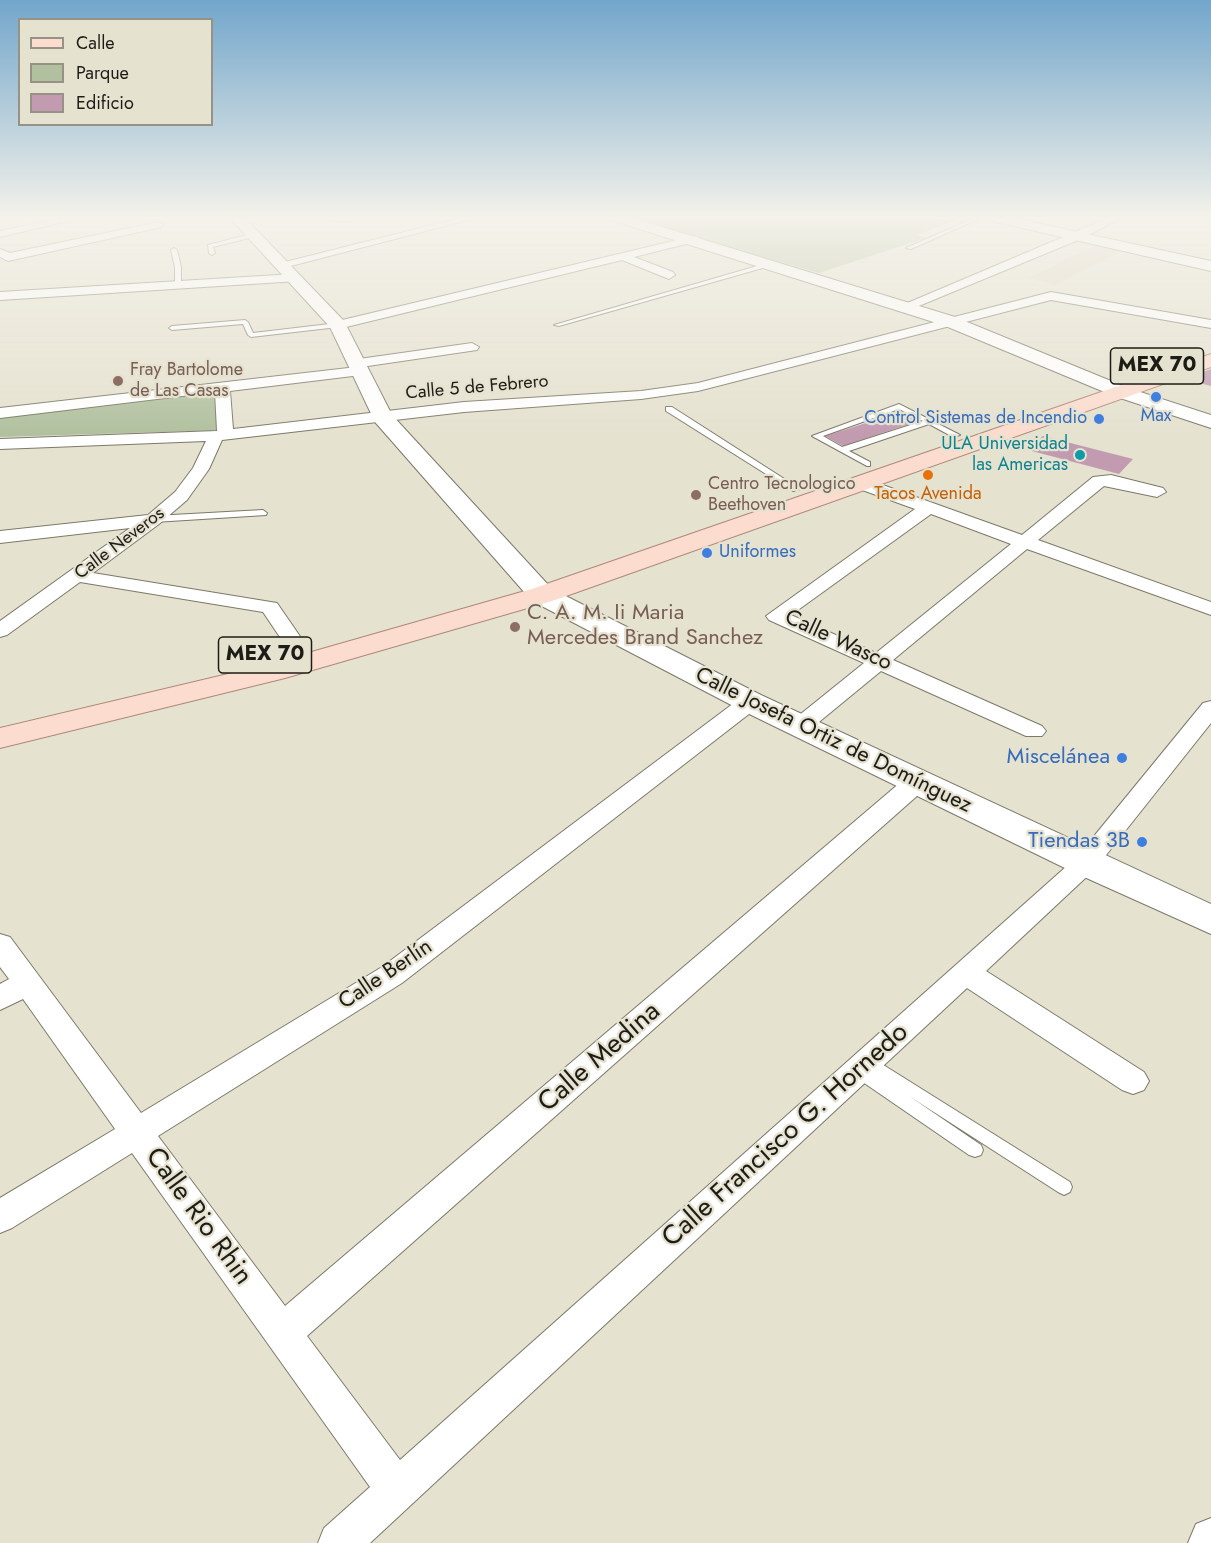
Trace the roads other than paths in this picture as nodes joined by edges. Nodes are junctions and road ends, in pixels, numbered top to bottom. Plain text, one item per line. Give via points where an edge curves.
1 (97, 290) edge
2 (306, 290) edge
3 (482, 290) edge
4 (680, 290) edge
5 (851, 290) edge
6 (946, 290) edge
7 (0, 296) edge
8 (904, 307) junction
9 (949, 321) junction
10 (1210, 323) edge
11 (338, 325) junction
12 (557, 325) dead end
13 (172, 328) dead end
14 (1211, 346) edge
15 (471, 347) dead end
16 (1211, 360) edge
17 (359, 367) junction
18 (222, 388) junction
19 (1112, 388) junction
20 (669, 409) dead end
21 (0, 413) edge
22 (383, 417) junction
23 (929, 422) junction
24 (1211, 422) edge
25 (221, 435) junction
26 (956, 435) junction
27 (0, 444) edge
28 (842, 450) junction
29 (863, 474) junction
30 (796, 489) junction
31 (1157, 492) dead end
32 (928, 508) junction
33 (263, 513) dead end
34 (154, 519) junction
35 (0, 537) edge
36 (1025, 542) junction
37 (78, 576) junction
38 (534, 588) junction
39 (1211, 609) edge
40 (0, 631) edge
41 (297, 648) junction
42 (881, 661) junction
43 (750, 702) junction
44 (1211, 708) edge
45 (0, 717) edge
46 (800, 726) junction
47 (1034, 731) dead end
48 (0, 738) edge
49 (917, 782) junction
50 (1086, 863) junction
51 (1211, 920) edge
52 (0, 945) edge
53 (966, 973) junction
54 (14, 990) edge
55 (865, 1066) junction
56 (1133, 1081) dead end
57 (135, 1131) junction
58 (975, 1150) dead end
59 (1064, 1187) dead end
60 (0, 1216) edge
61 (282, 1333) junction
62 (396, 1490) junction
63 (339, 1543) edge

1 - 7 street
2 - 11 main road, Calle Josefa Ortiz de Domínguez
3 - 11 street
4 - 12 lane
5 - 8 main road
6 - 8 street
8 - 9 main road
9 - 10 street, Calle 5 de Febrero via 1051,296
9 - 19 main road
9 - 22 street, Calle 5 de Febrero via 698,387
11 - 13 lane via 251,335 245,322
11 - 17 main road, Calle Josefa Ortiz de Domínguez
14 - 19 main road, MEX 70
15 - 17 street
16 - 19 main road, MEX 70
17 - 18 street
17 - 22 main road, Calle Josefa Ortiz de Domínguez
18 - 21 street
18 - 25 street
19 - 24 main road
19 - 26 main road, MEX 70
19 - 29 main road, MEX 70
20 - 30 lane
22 - 25 street, Calle 5 de Febrero
22 - 38 main road, Calle Josefa Ortiz de Domínguez
23 - 26 lane
23 - 28 lane
23 - 28 lane via 900,406 816,436
25 - 27 street, Calle 5 de Febrero
25 - 34 street, Calle Neveros via 181,496
26 - 29 main road, MEX 70
28 - 29 lane
29 - 30 main road, MEX 70
29 - 32 street
29 - 38 main road, MEX 70
30 - 38 main road, MEX 70
31 - 36 street via 1104,479
32 - 36 street
32 - 42 street, Calle Wasco via 776,616
33 - 34 lane
34 - 35 street
34 - 37 street, Calle Neveros
36 - 39 street
36 - 42 street
37 - 40 street, Calle Neveros
37 - 41 street via 270,607
38 - 41 main road, MEX 70
38 - 43 main road, Calle Josefa Ortiz de Domínguez
38 - 48 main road, MEX 70 via 274,672
41 - 45 main road, MEX 70
42 - 46 street
42 - 47 street, Calle Wasco
43 - 46 main road, Calle Josefa Ortiz de Domínguez
43 - 57 street, Calle Berlín via 392,975
44 - 50 street, Calle Francisco G. Hornedo
46 - 49 main road, Calle Josefa Ortiz de Domínguez
49 - 50 main road, Calle Josefa Ortiz de Domínguez
49 - 61 street, Calle Medina
50 - 51 main road, Calle Josefa Ortiz de Domínguez
50 - 53 street, Calle Francisco G. Hornedo
52 - 54 street, Calle Rio Rhin
53 - 55 street, Calle Francisco G. Hornedo
53 - 56 street
54 - 57 street, Calle Rio Rhin
55 - 58 lane
55 - 59 lane
55 - 62 street, Calle Francisco G. Hornedo
57 - 60 street, Calle Berlín
57 - 61 street, Calle Rio Rhin
61 - 62 street, Calle Rio Rhin
62 - 63 street, Calle Francisco G. Hornedo

